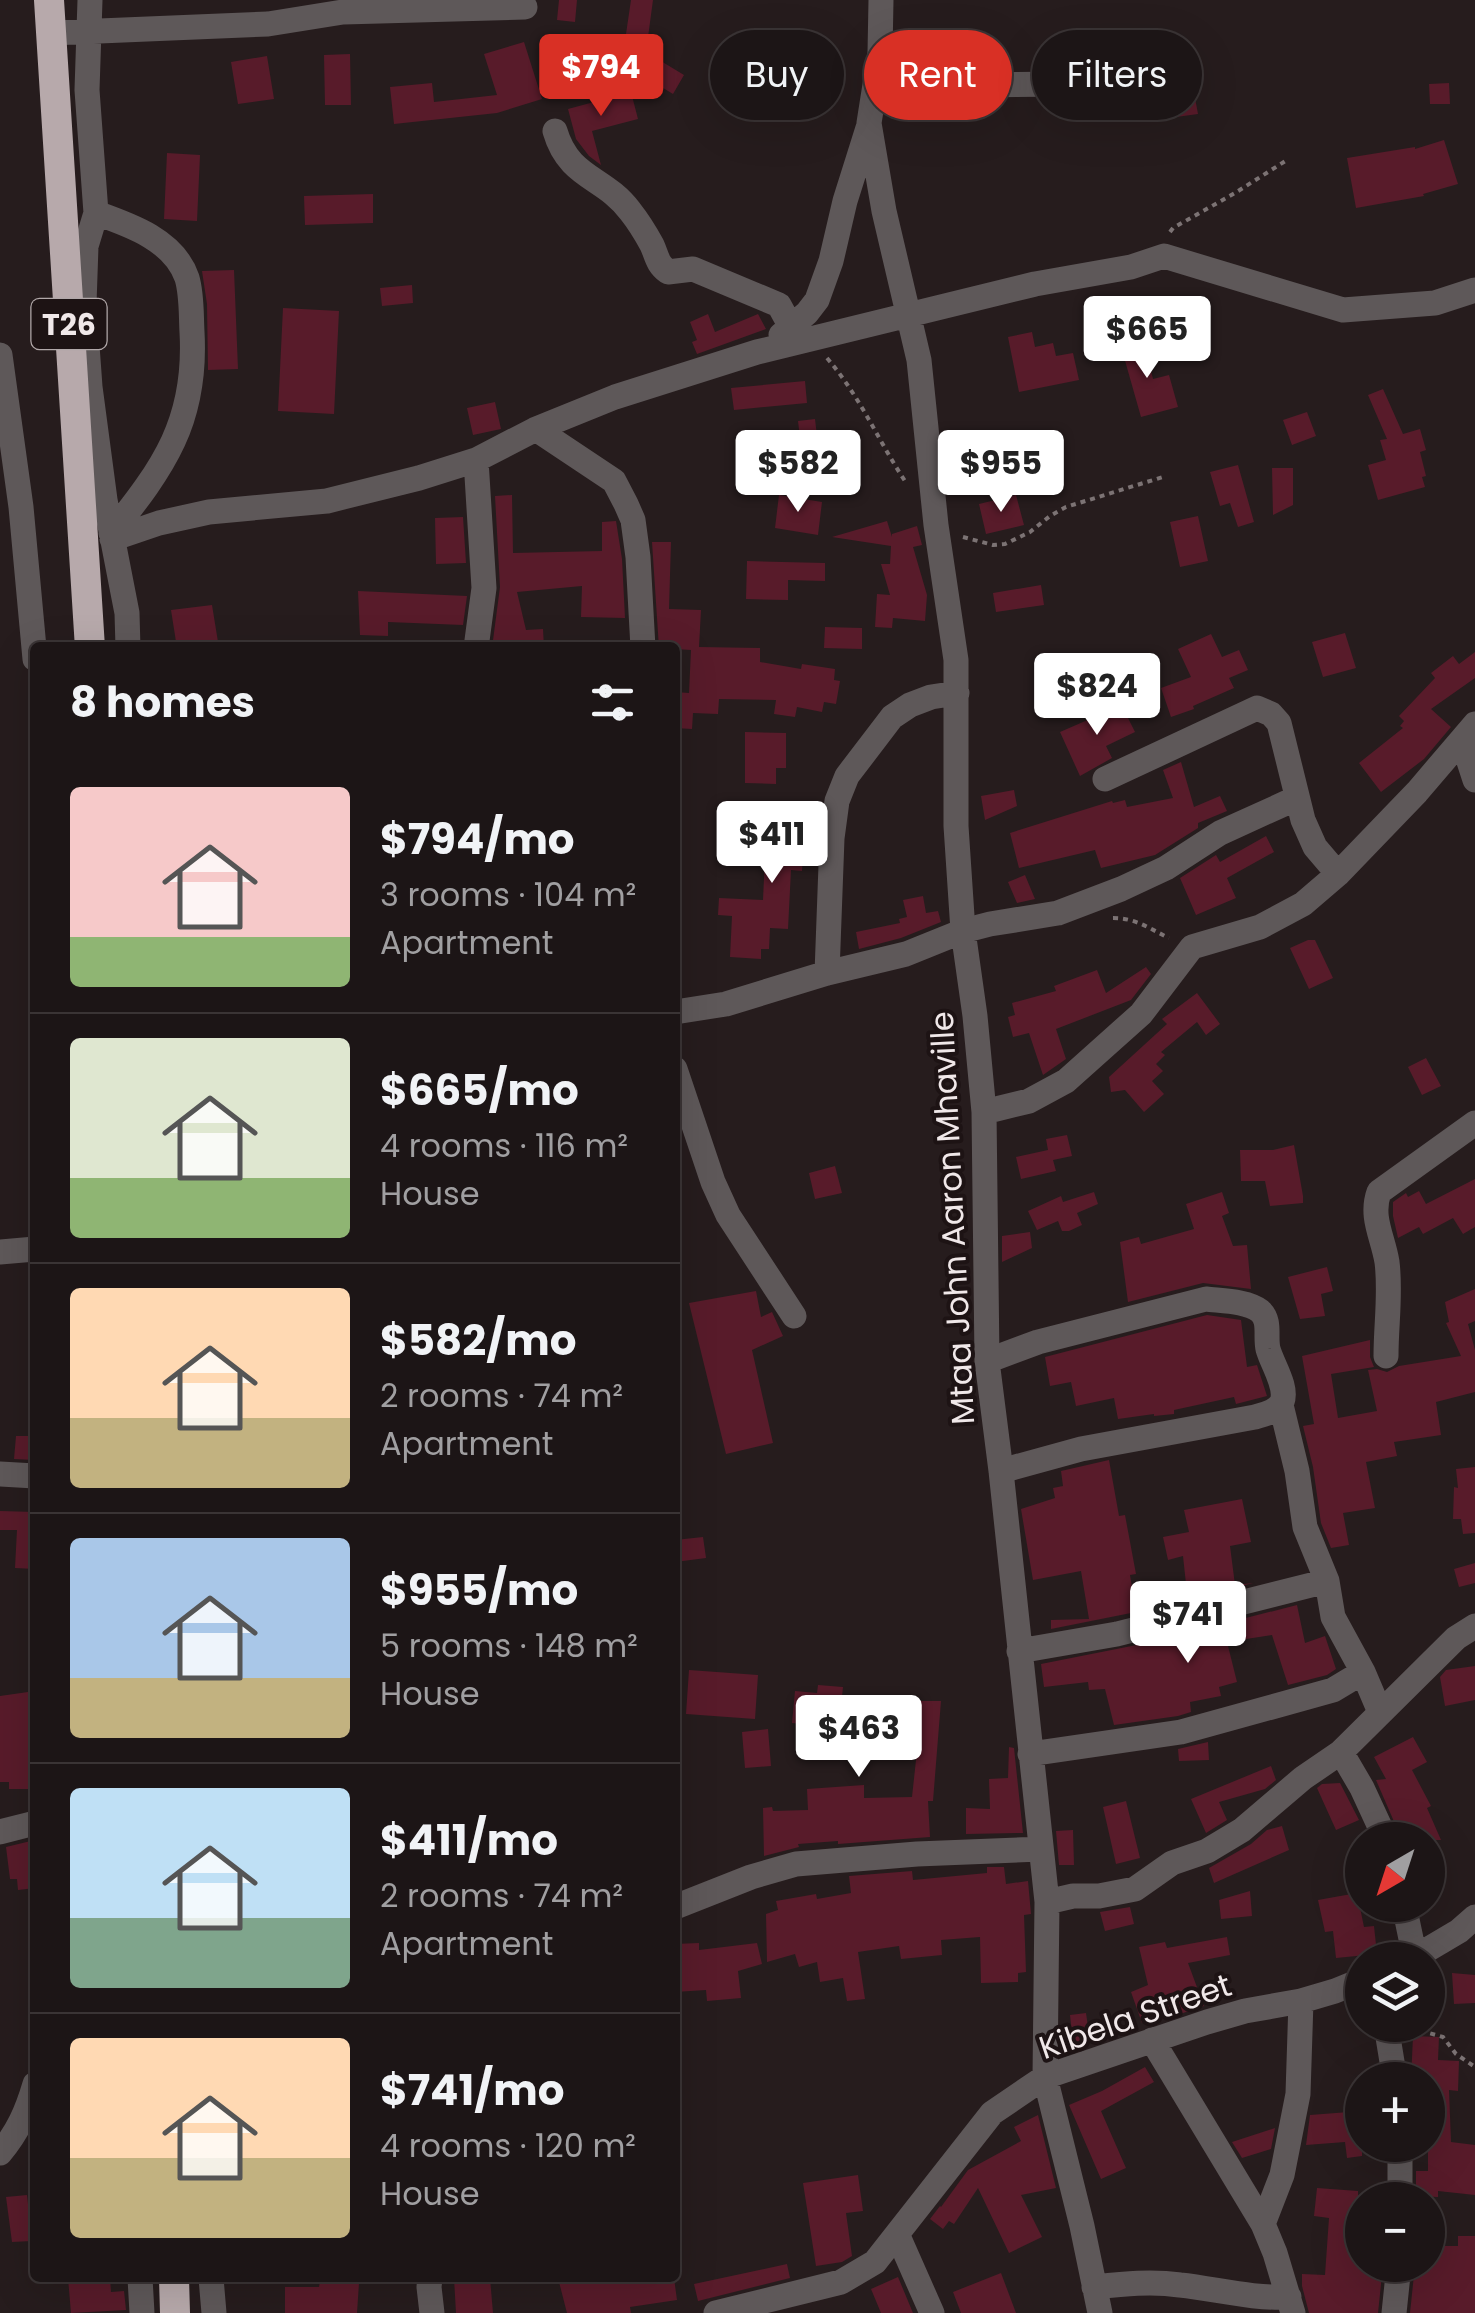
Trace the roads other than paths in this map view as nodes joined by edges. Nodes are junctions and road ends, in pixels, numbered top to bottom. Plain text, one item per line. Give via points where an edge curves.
1 (49, 0) edge
2 (90, 0) edge
3 (881, 0) edge
4 (525, 7) dead end
5 (90, 30) junction
6 (880, 30) edge
7 (51, 33) junction
8 (870, 120) edge
9 (869, 124) junction
10 (556, 131) dead end
11 (96, 213) junction
12 (1475, 290) edge
13 (910, 316) junction
14 (798, 334) junction
15 (0, 355) edge
16 (536, 429) junction
17 (476, 460) junction
18 (11, 508) edge
19 (112, 536) junction
20 (32, 642) edge
21 (90, 642) edge
22 (128, 642) edge
23 (477, 642) edge
24 (643, 642) edge
25 (958, 693) junction
26 (1469, 732) edge
27 (1105, 779) dead end
28 (1475, 780) edge
29 (1297, 798) junction
30 (1338, 874) junction
31 (962, 930) junction
32 (827, 973) junction
33 (680, 1011) edge
34 (680, 1084) edge
35 (984, 1112) junction
36 (1475, 1123) edge
37 (30, 1250) edge
38 (0, 1252) edge
39 (794, 1316) dead end
40 (1386, 1356) dead end
41 (986, 1361) junction
42 (1281, 1405) junction
43 (1001, 1471) junction
44 (0, 1474) edge
45 (30, 1476) edge
46 (1327, 1581) junction
47 (1475, 1626) edge
48 (1019, 1651) junction
49 (1364, 1672) junction
50 (1380, 1712) junction
51 (1341, 1752) junction
52 (1030, 1754) junction
53 (1378, 1822) edge
54 (30, 1824) edge
55 (0, 1832) edge
56 (1040, 1848) junction
57 (1046, 1902) junction
58 (680, 1905) edge
59 (1475, 1916) edge
60 (1441, 1942) edge
61 (1345, 1987) edge
62 (1301, 2000) junction
63 (1152, 2040) junction
64 (1045, 2077) junction
65 (30, 2103) edge
66 (0, 2153) edge
67 (1263, 2224) junction
68 (898, 2236) junction
69 (140, 2282) edge
70 (174, 2282) edge
71 (211, 2282) edge
72 (429, 2282) edge
73 (1397, 2282) edge
74 (1094, 2287) junction
75 (1291, 2305) edge
76 (142, 2313) edge
77 (175, 2313) edge
78 (214, 2313) edge
79 (432, 2313) edge
80 (716, 2313) edge
81 (932, 2313) edge
82 (1100, 2313) edge
83 (1394, 2313) edge

1 - 7 highway, T26
2 - 5 street
3 - 6 street, Mtaa John Aaron Mhaville
4 - 5 street
5 - 7 street
5 - 11 street
7 - 21 highway, T26
8 - 9 street, Mtaa John Aaron Mhaville
9 - 13 street, Mtaa John Aaron Mhaville
9 - 14 street via 824,282
10 - 14 street via 572,164 630,210 668,272 693,269 780,305
11 - 19 street via 86,246 84,304
11 - 19 street via 138,228 186,273 193,346 179,433
12 - 13 street via 1435,302 1342,310 1164,256
13 - 14 street
13 - 25 street, Mtaa John Aaron Mhaville
14 - 16 street
15 - 18 street
16 - 17 street
16 - 24 street via 614,481 626,504 638,557
17 - 19 street via 328,501 210,512
17 - 23 street via 484,588
18 - 20 street
19 - 22 street
25 - 31 street, Mtaa John Aaron Mhaville
25 - 32 street via 931,697 892,717 848,776 832,838
26 - 28 street
26 - 30 street
27 - 29 street via 1257,708 1280,723
29 - 30 street via 1315,848
29 - 31 street via 1121,889 1058,913
30 - 35 street via 1290,913 1192,947 1141,1014 1066,1082 1029,1101
31 - 32 street via 906,954
31 - 35 street, Mtaa John Aaron Mhaville
32 - 33 street
34 - 39 street via 728,1216
35 - 41 street, Mtaa John Aaron Mhaville
36 - 40 street via 1379,1192 1375,1219 1390,1310
37 - 38 street
41 - 42 street via 1206,1299 1232,1302 1267,1321
41 - 43 street, Mtaa John Aaron Mhaville
42 - 43 street via 1255,1417
42 - 46 street via 1305,1527
43 - 48 street, Mtaa John Aaron Mhaville
44 - 45 street
46 - 48 street via 1117,1634
46 - 49 street via 1334,1617
47 - 50 street
48 - 52 street, Mtaa John Aaron Mhaville
49 - 50 street
49 - 52 street via 1334,1690 1199,1727
50 - 51 street
51 - 53 street
51 - 57 street via 1242,1830 1172,1862 1134,1889
52 - 56 street, Mtaa John Aaron Mhaville
54 - 55 street
56 - 57 street, Mtaa John Aaron Mhaville
56 - 58 street via 796,1864
57 - 64 street, Mtaa John Aaron Mhaville
59 - 60 street
61 - 62 street, Kibela Street
62 - 63 street, Kibela Street
62 - 67 street via 1298,2094 1282,2176
63 - 64 street, Kibela Street
63 - 67 street
64 - 68 street, Kibela Street via 992,2113
64 - 74 street, Mtaa John Aaron Mhaville
65 - 66 street
67 - 75 street
68 - 80 street, Kibela Street via 875,2262 841,2282
68 - 81 street
69 - 76 street
70 - 77 highway
71 - 78 street
72 - 79 street
73 - 83 street
74 - 75 street via 1152,2282
74 - 82 street, Mtaa John Aaron Mhaville

